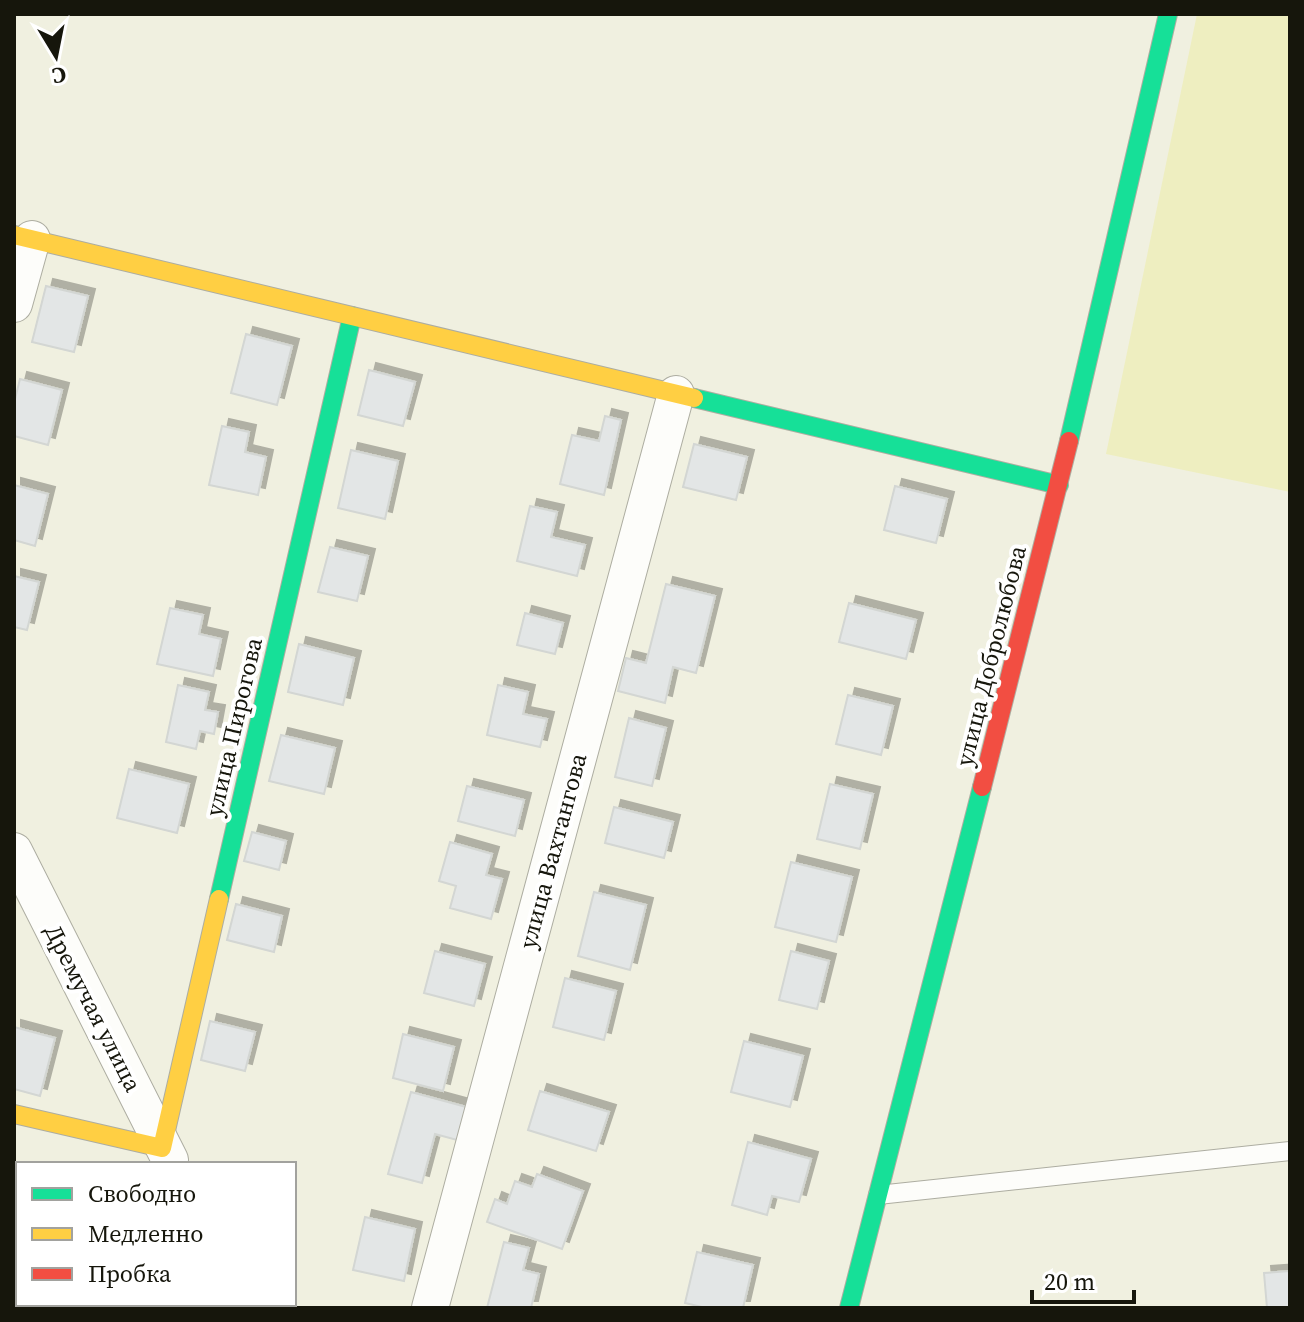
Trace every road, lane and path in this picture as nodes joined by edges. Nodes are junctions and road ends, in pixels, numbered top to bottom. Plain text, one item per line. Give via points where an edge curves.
1 (1168, 14) edge
2 (23, 237) edge
3 (14, 304) edge
4 (352, 316) junction
5 (676, 394) junction
6 (1059, 485) junction
7 (14, 851) edge
8 (14, 1114) edge
9 (1290, 1151) edge
10 (168, 1156) edge
11 (878, 1195) junction
12 (430, 1308) edge
13 (849, 1308) edge

1 - 6 street, улица Добролюбова
2 - 3 street
2 - 4 street
4 - 5 street
4 - 10 street, улица Пирогова
5 - 6 street
5 - 12 street, улица Вахтангова
6 - 11 street, улица Добролюбова
7 - 10 street, Дремучая улица
8 - 10 street
9 - 11 lane
11 - 13 street, улица Добролюбова

